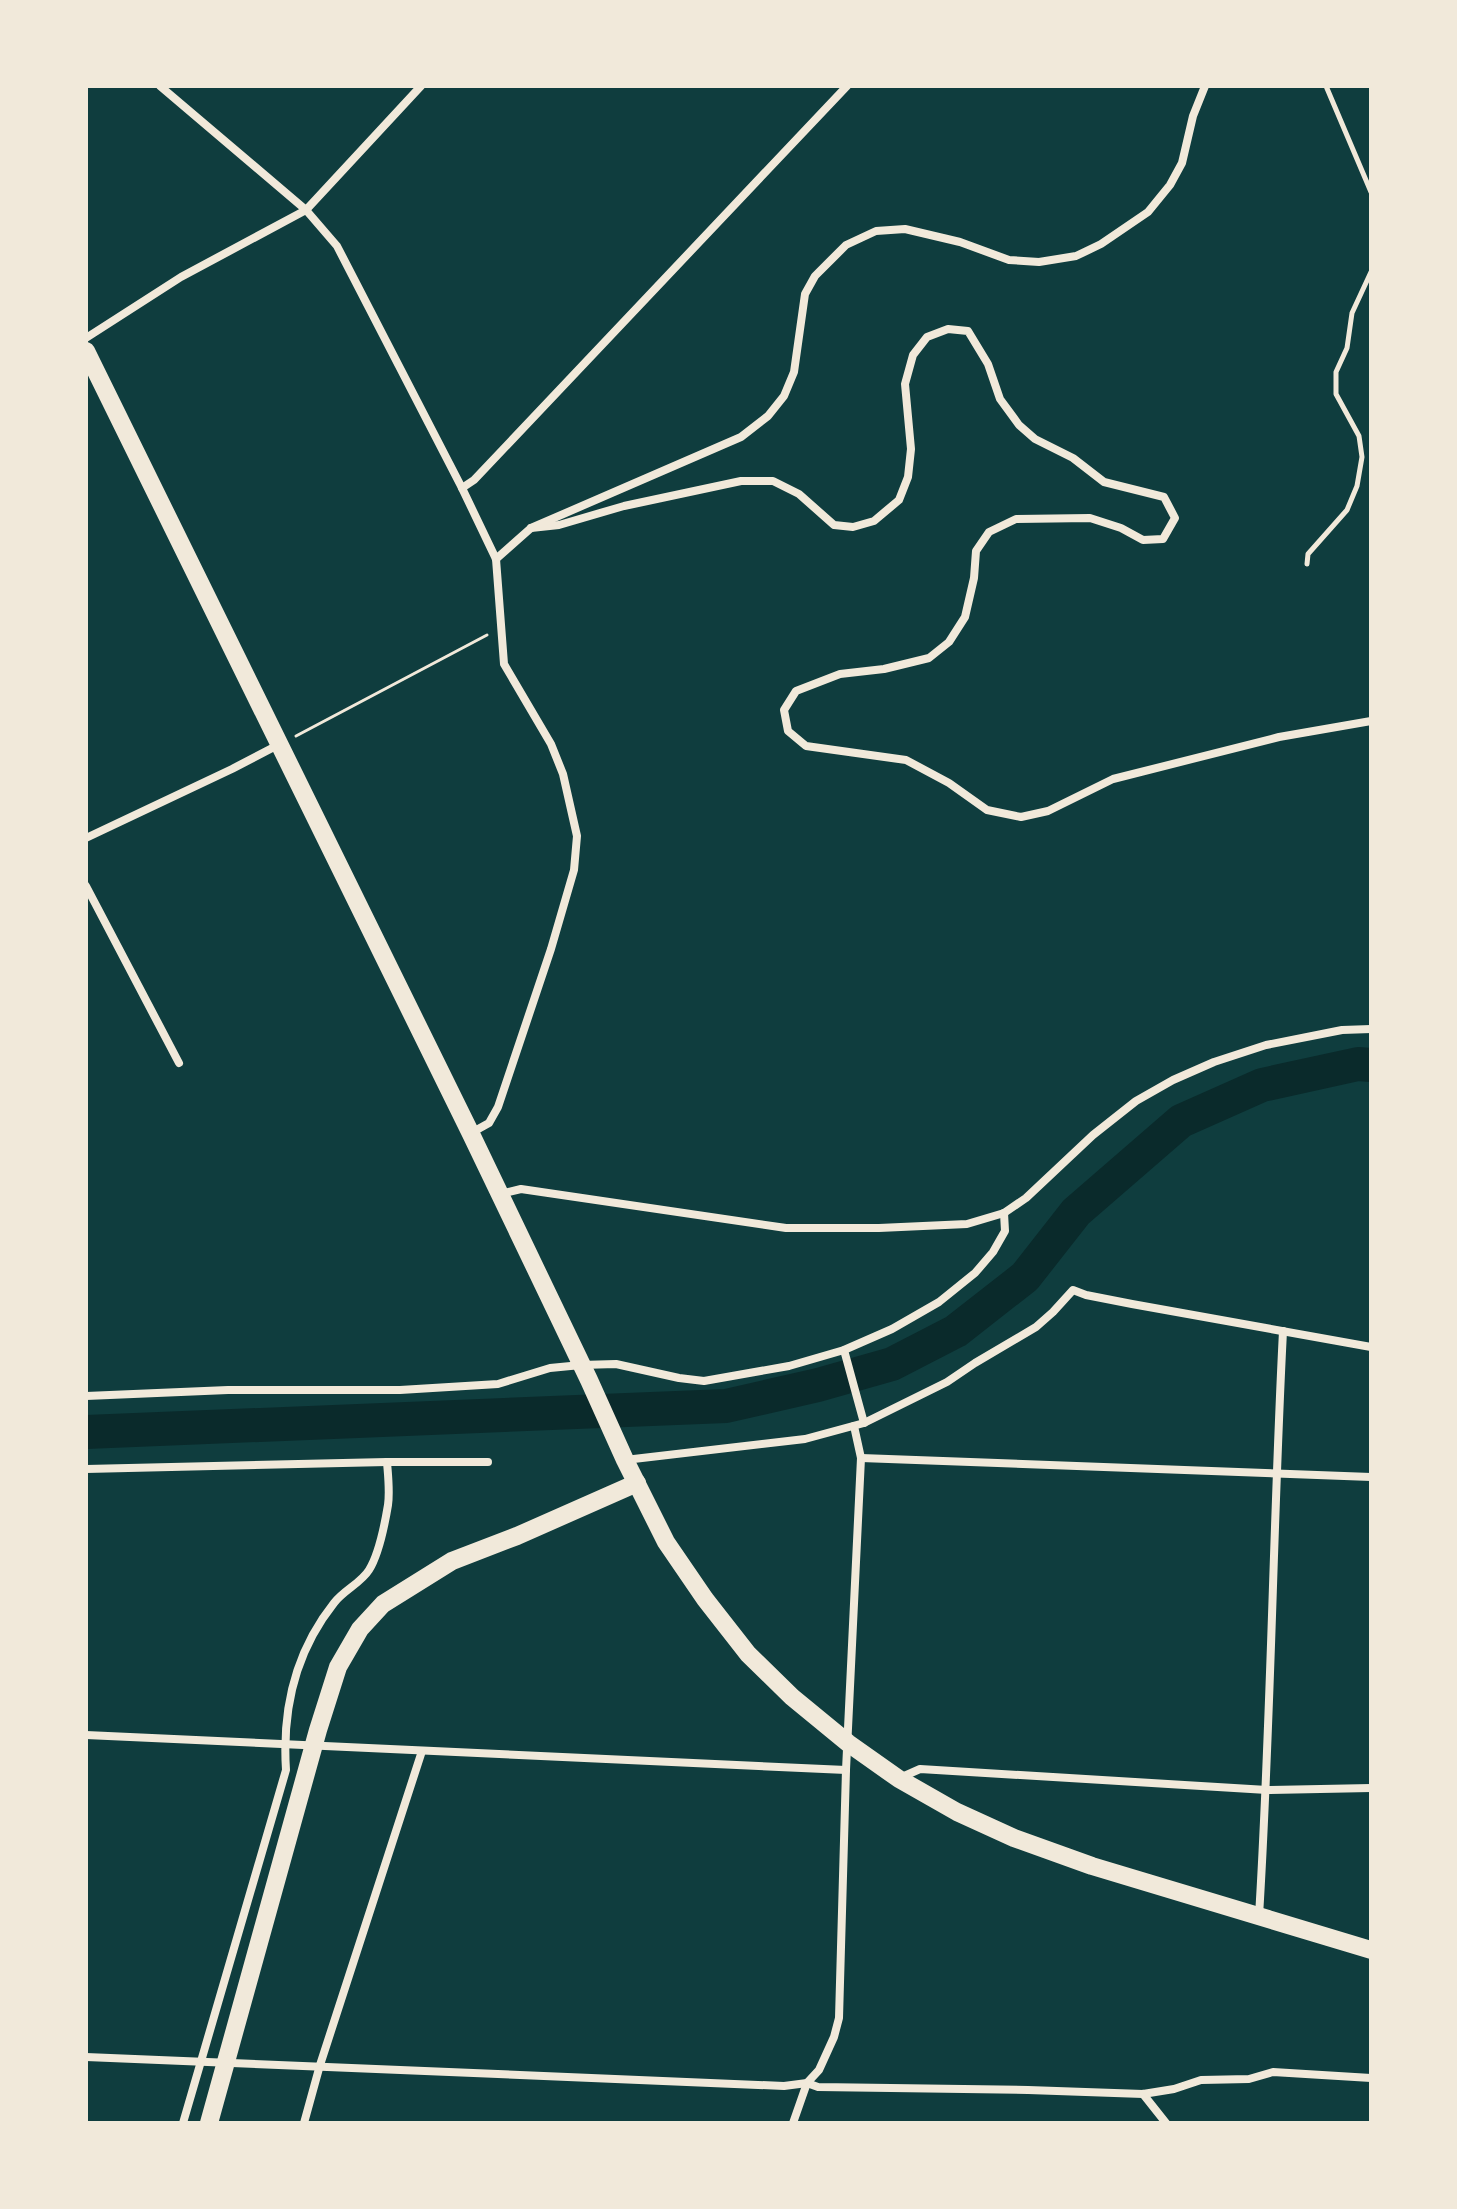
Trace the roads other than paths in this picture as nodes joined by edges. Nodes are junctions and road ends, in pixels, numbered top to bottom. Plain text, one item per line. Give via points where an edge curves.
1 (160, 86) edge
2 (421, 86) edge
3 (847, 86) edge
4 (1205, 86) edge
5 (1326, 86) edge
6 (1371, 192) edge
7 (306, 210) junction
8 (1371, 272) edge
9 (86, 338) edge
10 (86, 351) edge
11 (462, 488) junction
12 (531, 528) junction
13 (496, 559) junction
14 (1307, 564) dead end
15 (1371, 721) edge
16 (278, 745) junction
17 (86, 838) edge
18 (86, 886) edge
19 (1371, 1029) edge
20 (179, 1063) dead end
21 (471, 1134) junction
22 (499, 1194) junction
23 (1004, 1213) junction
24 (1283, 1331) junction
25 (1371, 1347) edge
26 (846, 1355) junction
27 (585, 1372) junction
28 (86, 1396) edge
29 (863, 1419) junction
30 (854, 1426) junction
31 (622, 1454) junction
32 (861, 1458) junction
33 (387, 1462) junction
34 (488, 1462) dead end
35 (86, 1469) edge
36 (1276, 1473) junction
37 (1371, 1477) edge
38 (637, 1483) junction
39 (86, 1735) edge
40 (848, 1743) junction
41 (284, 1745) junction
42 (422, 1751) junction
43 (846, 1770) junction
44 (899, 1779) junction
45 (1371, 1788) edge
46 (1267, 1790) junction
47 (1258, 1917) junction
48 (1371, 1950) edge
49 (86, 2057) edge
50 (200, 2061) junction
51 (320, 2065) junction
52 (1371, 2078) edge
53 (807, 2083) junction
54 (1143, 2094) junction
55 (183, 2123) edge
56 (209, 2123) edge
57 (304, 2123) edge
58 (793, 2123) edge
59 (1166, 2123) edge

1 - 7 street
2 - 7 street
3 - 11 street
4 - 12 street via 1170,185 1148,212 1101,244 1076,256 1039,262 1009,260 905,229 876,231 846,245 805,294 794,372 768,416 741,437
5 - 6 lane
7 - 9 street via 181,277
7 - 11 street via 337,246
8 - 14 lane via 1352,313 1347,348 1336,372 1336,394 1359,436 1357,486 1347,510 1308,554
10 - 16 highway
11 - 13 street
12 - 13 street
12 - 15 street via 741,481 773,481 799,494 834,525 874,521 899,500 908,477 905,384 913,355 927,337 948,329 968,331 988,364 1000,399 1019,425 1104,482 1164,497 1175,518 1163,539 1143,540 1090,518 1016,519 989,532 976,551 965,617 949,642 929,658 840,674 796,691 784,710 788,731 806,746 906,760 987,810 1021,817 1048,811 1113,779 1279,737
13 - 21 street via 504,664 551,744 577,836 571,883 498,1107 489,1123
16 - 17 street
16 - 21 highway
18 - 20 street
19 - 23 street via 1266,1045 1173,1080 1136,1101
21 - 22 highway
22 - 23 street via 521,1189 786,1228 967,1224
22 - 27 highway
23 - 26 street via 1005,1231 975,1273 939,1302
24 - 25 street
24 - 29 street via 1073,1290 1036,1327 947,1382
24 - 36 street
26 - 27 street via 704,1381 616,1364
26 - 29 street
27 - 28 street via 550,1368 498,1384 400,1390
27 - 31 highway
29 - 30 street
30 - 31 street via 805,1439
30 - 32 street
31 - 38 highway
32 - 36 street
32 - 40 street
33 - 34 street
33 - 35 street
33 - 41 street via 389,1503 375,1560 319,1621 294,1676
36 - 37 street
36 - 46 street
38 - 40 highway via 687,1575 748,1654
38 - 56 highway via 452,1561 383,1604 360,1629 338,1667 318,1730
39 - 41 street
40 - 43 street
40 - 44 highway
41 - 42 street
41 - 50 street via 286,1770
42 - 43 street
42 - 51 street
43 - 53 street via 839,2018 819,2070
44 - 46 street via 920,1769
44 - 47 highway via 1014,1838
45 - 46 street
46 - 47 street
47 - 48 highway
49 - 50 street
50 - 51 street
50 - 55 street
51 - 53 street
51 - 57 street
52 - 54 street via 1273,2072 1249,2079 1201,2080
53 - 54 street
53 - 58 street
54 - 59 street

